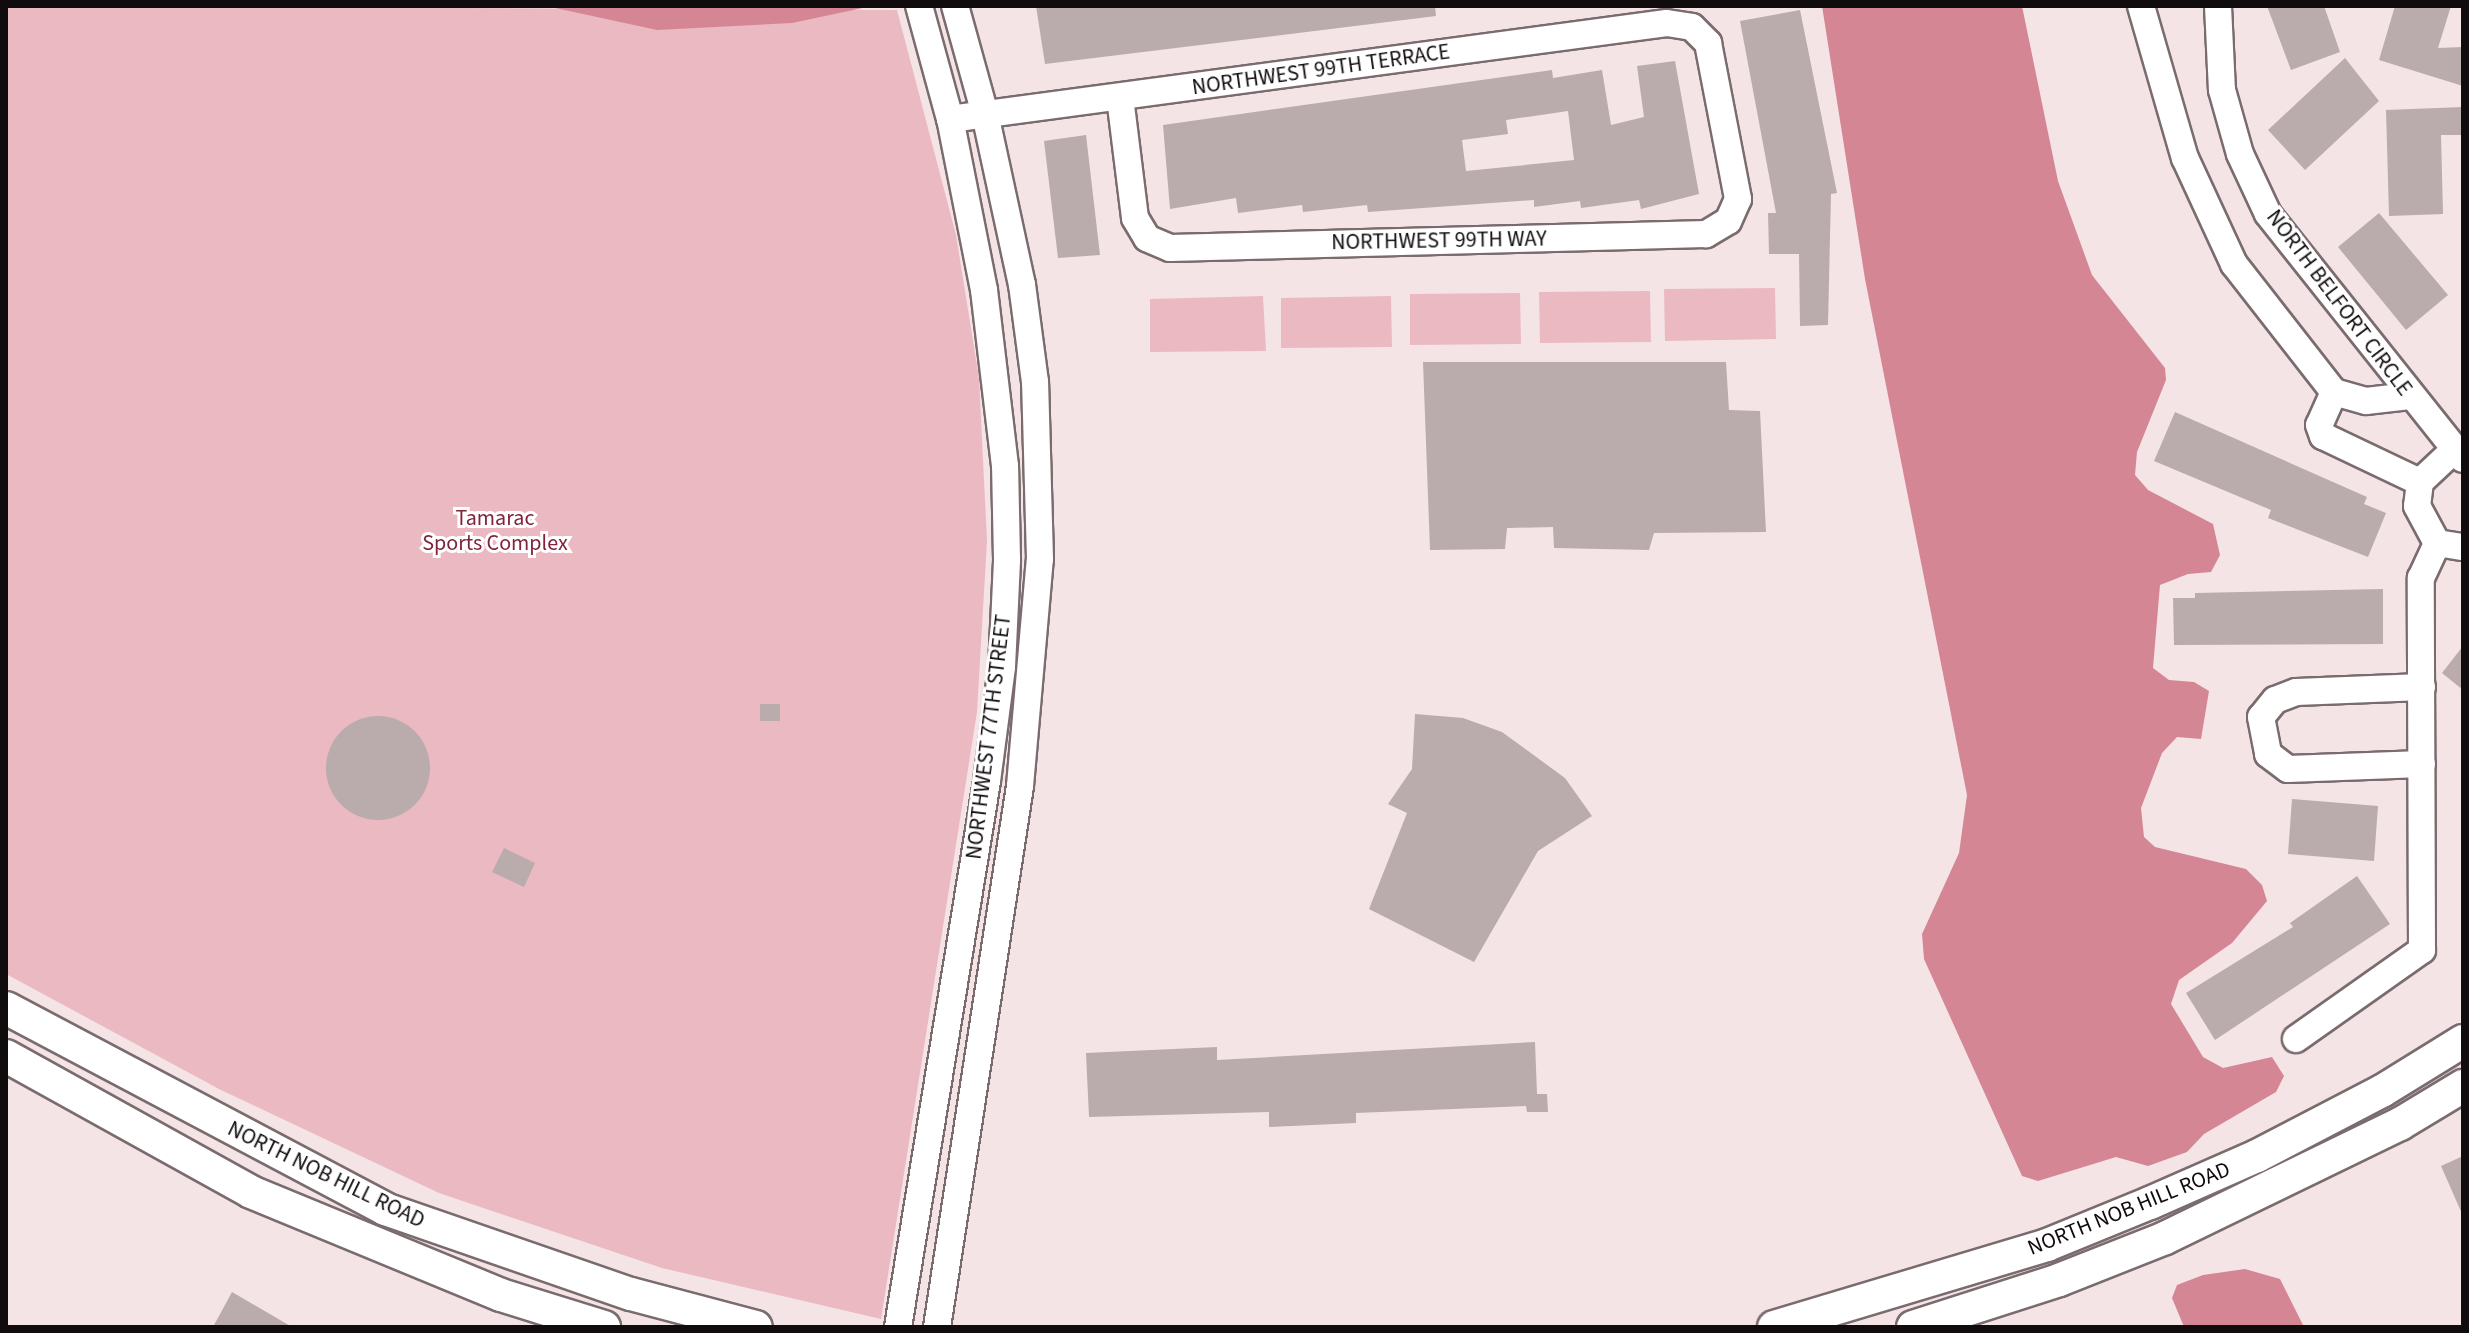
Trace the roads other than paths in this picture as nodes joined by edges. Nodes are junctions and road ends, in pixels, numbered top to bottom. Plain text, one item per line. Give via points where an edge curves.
1 (919, 6) edge
2 (955, 6) edge
3 (2141, 6) edge
4 (2218, 6) edge
5 (1120, 97) junction
6 (985, 114) junction
7 (950, 119) junction
8 (1728, 221) joint
9 (2334, 392) junction
10 (2410, 396) junction
11 (2458, 455) edge
12 (2420, 482) junction
13 (2450, 545) edge
14 (2422, 687) junction
15 (2422, 764) junction
16 (6, 1008) edge
17 (2296, 1039) dead end
18 (2463, 1041) edge
19 (6, 1056) edge
20 (2463, 1086) edge
21 (604, 1327) edge
22 (756, 1327) edge
23 (898, 1327) edge
24 (937, 1327) edge
25 (1774, 1327) edge
26 (1913, 1327) edge

1 - 7 street, NORTHWEST 77TH STREET
2 - 6 street, NORTHWEST 77TH STREET
3 - 9 street via 2185,158 2234,264
4 - 10 street, NORTH BELFORT CIRCLE via 2222,90 2240,154 2268,214
5 - 6 street, NORTHWEST 99TH TERRACE
5 - 8 street, NORTHWEST 99TH WAY via 1135,218 1147,238 1170,248 1706,234
5 - 8 street, NORTHWEST 99TH TERRACE via 1667,23 1692,27 1708,43 1738,199
6 - 7 street, NORTHWEST 99TH TERRACE
6 - 24 street, NORTHWEST 77TH STREET via 1022,285 1035,382 1040,559 1020,786
7 - 23 street, NORTHWEST 77TH STREET via 997,385 1005,466 1006,575 1002,667 987,781
9 - 10 street via 2366,401
9 - 12 street via 2319,425 2323,436
10 - 11 street, NORTH BELFORT CIRCLE
11 - 12 street, NORTH BELFORT CIRCLE
12 - 13 street via 2417,506
13 - 14 street via 2421,578
14 - 15 street
14 - 15 street via 2296,692 2275,700 2261,717 2261,737 2268,754 2288,769
15 - 17 street via 2422,950
16 - 22 main road, NORTH NOB HILL ROAD via 385,1209 631,1294
18 - 25 main road, NORTH NOB HILL ROAD via 2257,1156 2150,1203 2018,1254
19 - 21 main road, NORTH NOB HILL ROAD via 251,1192 401,1257
20 - 26 main road, NORTH NOB HILL ROAD via 2400,1124 2165,1238

